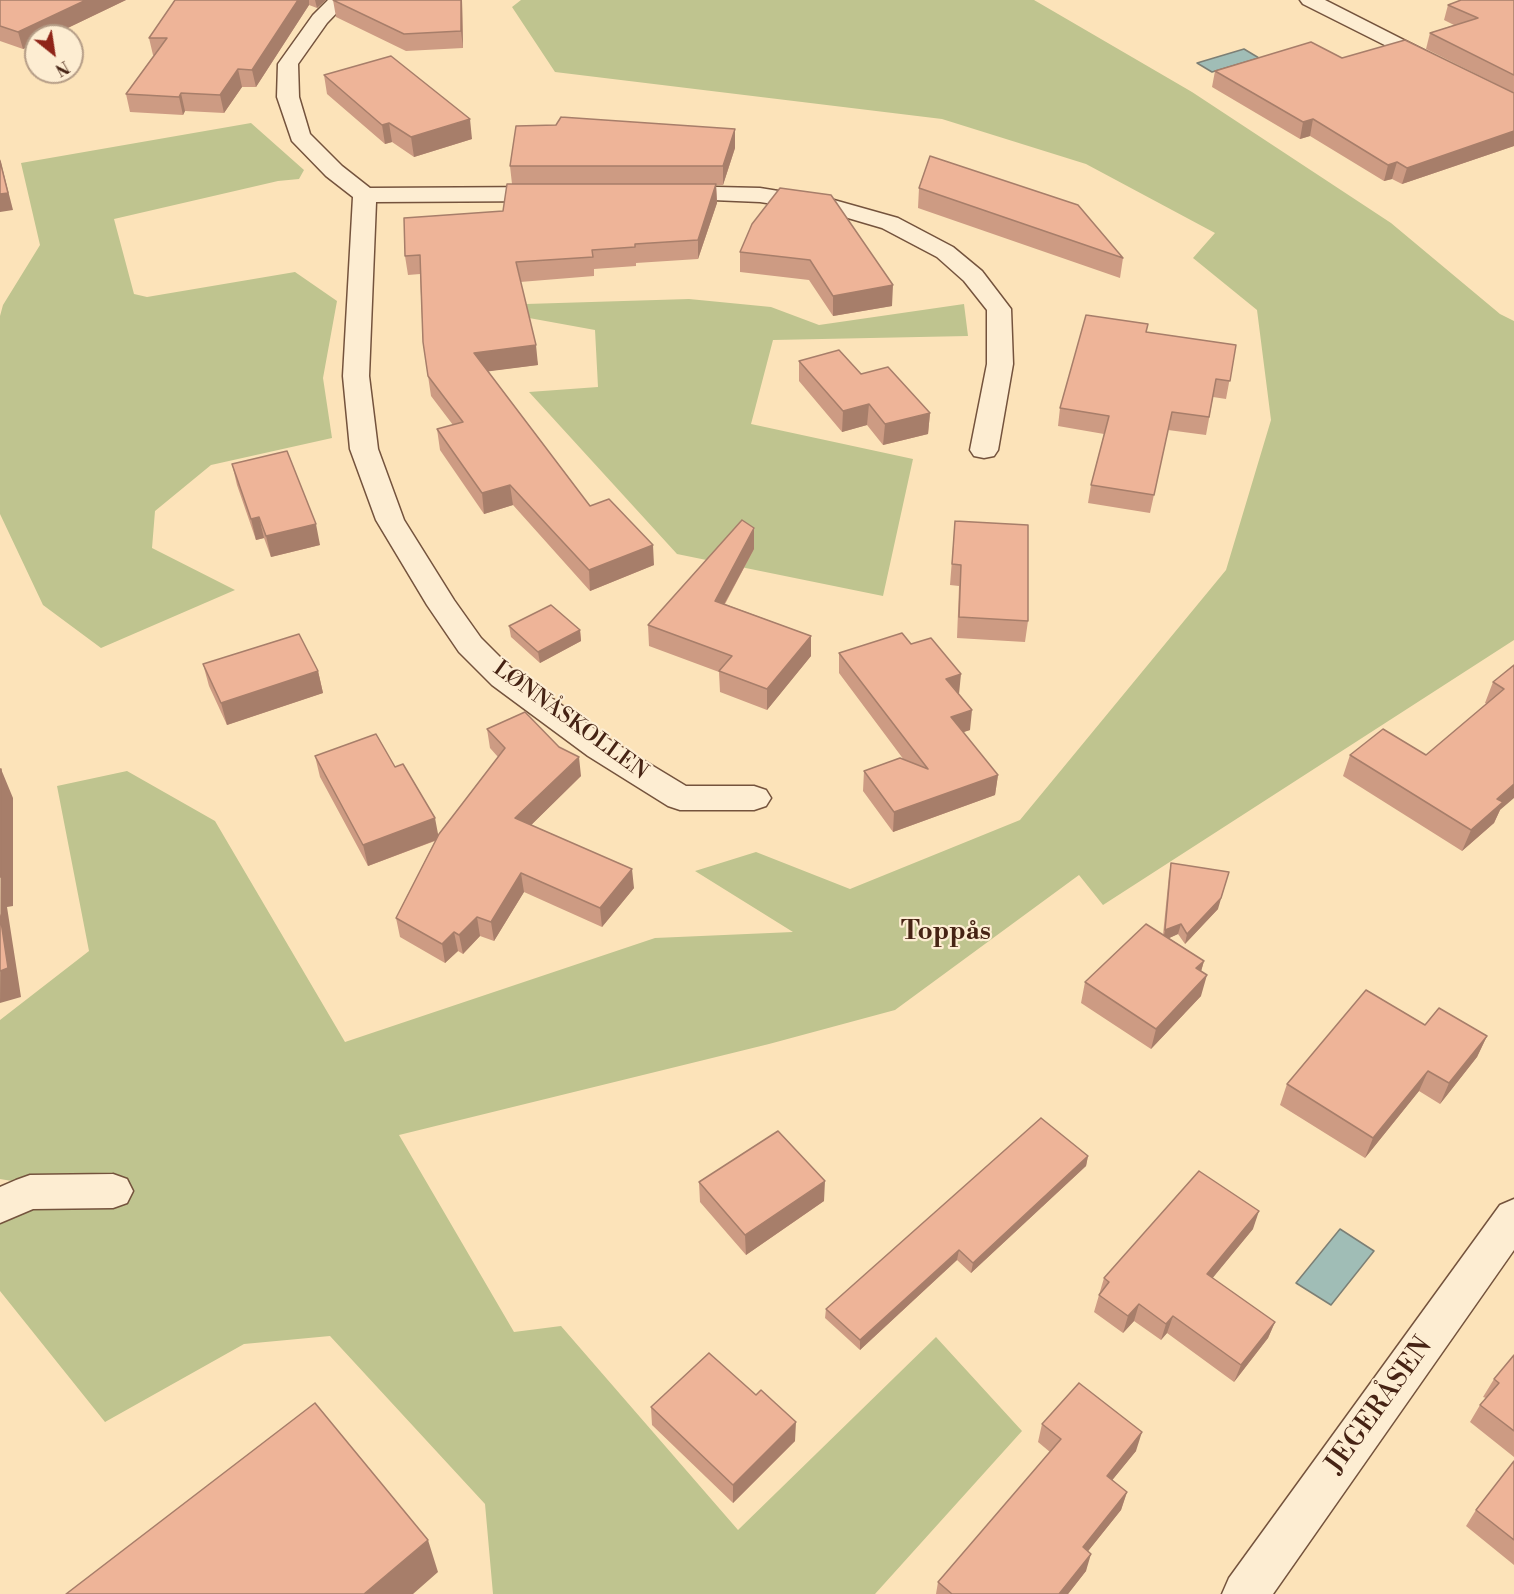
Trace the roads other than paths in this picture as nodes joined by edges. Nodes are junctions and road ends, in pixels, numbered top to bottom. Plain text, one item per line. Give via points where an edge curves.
1 (339, 0) edge
2 (1310, 0) edge
3 (1362, 3) dead end
4 (1335, 12) junction
5 (1514, 104) edge
6 (650, 193) edge
7 (567, 194) edge
8 (365, 195) junction
9 (984, 450) dead end
10 (754, 798) dead end
11 (113, 1191) dead end
12 (0, 1206) edge
13 (1514, 1217) edge
14 (1245, 1594) edge

1 - 8 street via 320,19 288,64 288,97 300,136 334,171
2 - 4 street
3 - 4 street
4 - 5 street
6 - 9 street via 760,195 834,207 890,223 945,252 973,276 999,309 1000,364
7 - 8 street
8 - 10 street, LØNNÅSKOLLEN via 356,376 364,449 390,520 442,605 470,645 503,678 599,748 680,798
11 - 12 street via 30,1192
13 - 14 street, JEGERÅSEN

